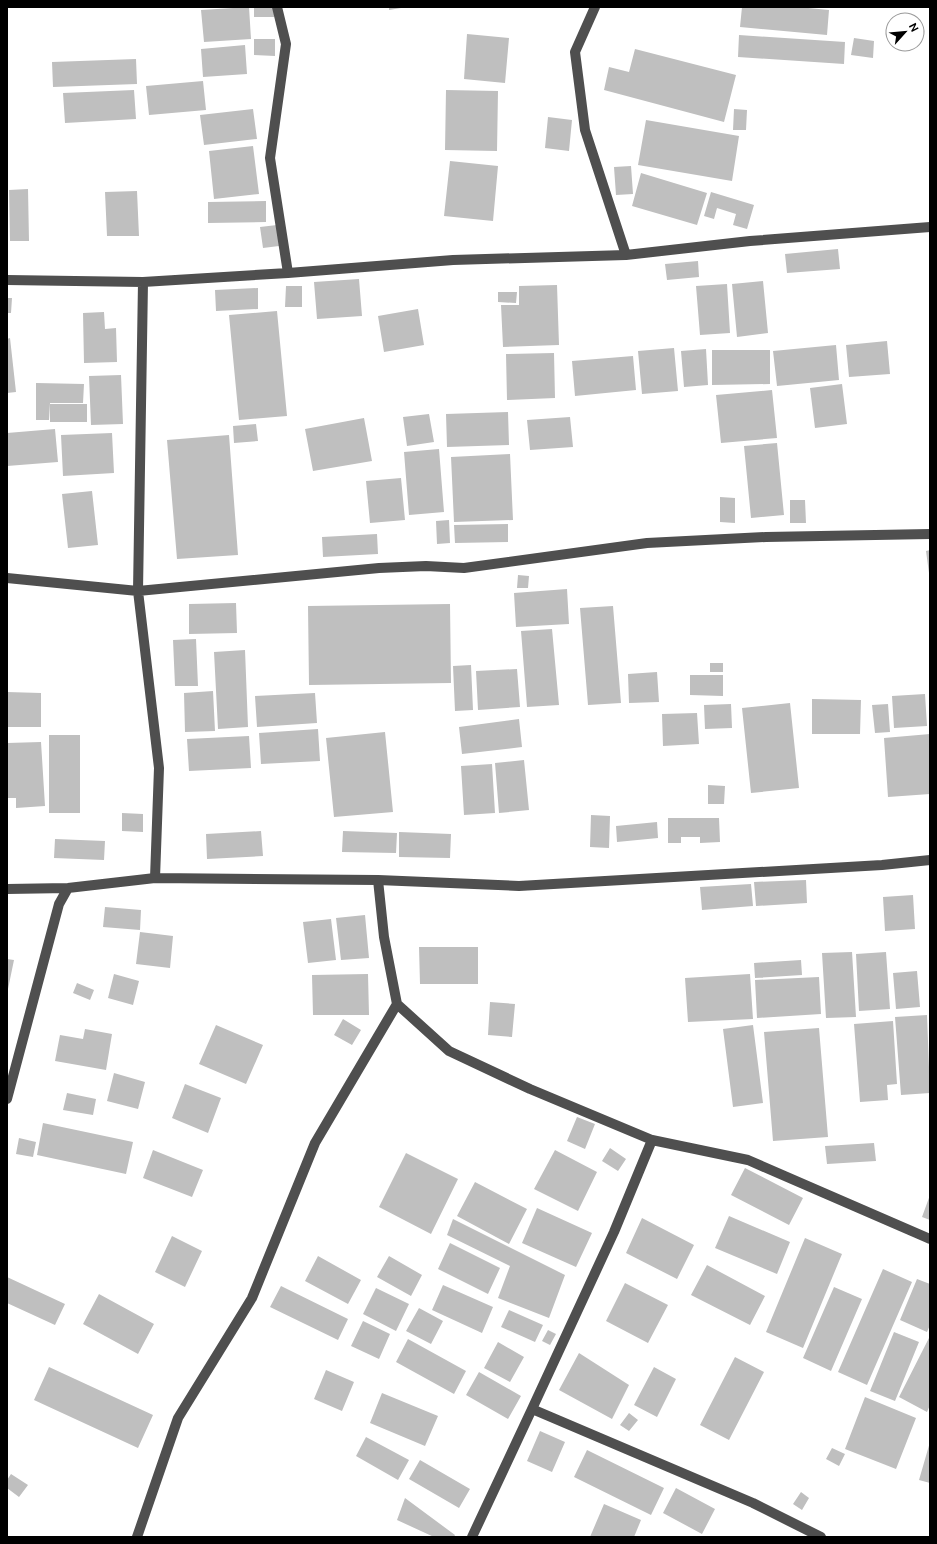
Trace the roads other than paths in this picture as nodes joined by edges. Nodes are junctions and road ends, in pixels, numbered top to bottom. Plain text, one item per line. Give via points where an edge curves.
1 (278, 7) edge
2 (595, 7) edge
3 (930, 227) edge
4 (626, 255) junction
5 (288, 273) junction
6 (7, 280) edge
7 (143, 282) junction
8 (930, 534) edge
9 (7, 578) edge
10 (138, 591) junction
11 (930, 860) edge
12 (155, 878) junction
13 (378, 880) junction
14 (68, 888) junction
15 (7, 889) edge
16 (397, 1004) junction
17 (7, 1100) edge
18 (652, 1140) junction
19 (930, 1239) edge
20 (532, 1409) junction
21 (819, 1536) edge
22 (137, 1537) edge
23 (472, 1537) edge

1 - 5 street via 286,44 270,158
2 - 4 street via 575,52 585,130
3 - 4 street via 750,241
4 - 5 street via 453,260
5 - 7 street
6 - 7 street
7 - 10 street
8 - 10 street via 766,537 647,543 464,568 379,568
9 - 10 street
10 - 12 street via 159,768
11 - 13 street via 519,886
12 - 13 street
12 - 14 street
13 - 16 street via 384,937
14 - 15 street
14 - 17 street via 59,904
16 - 18 street via 449,1051 530,1089
16 - 22 street via 315,1143 252,1298 178,1418
18 - 19 street via 748,1160
18 - 20 street via 614,1232
20 - 21 street via 753,1503
20 - 23 street

